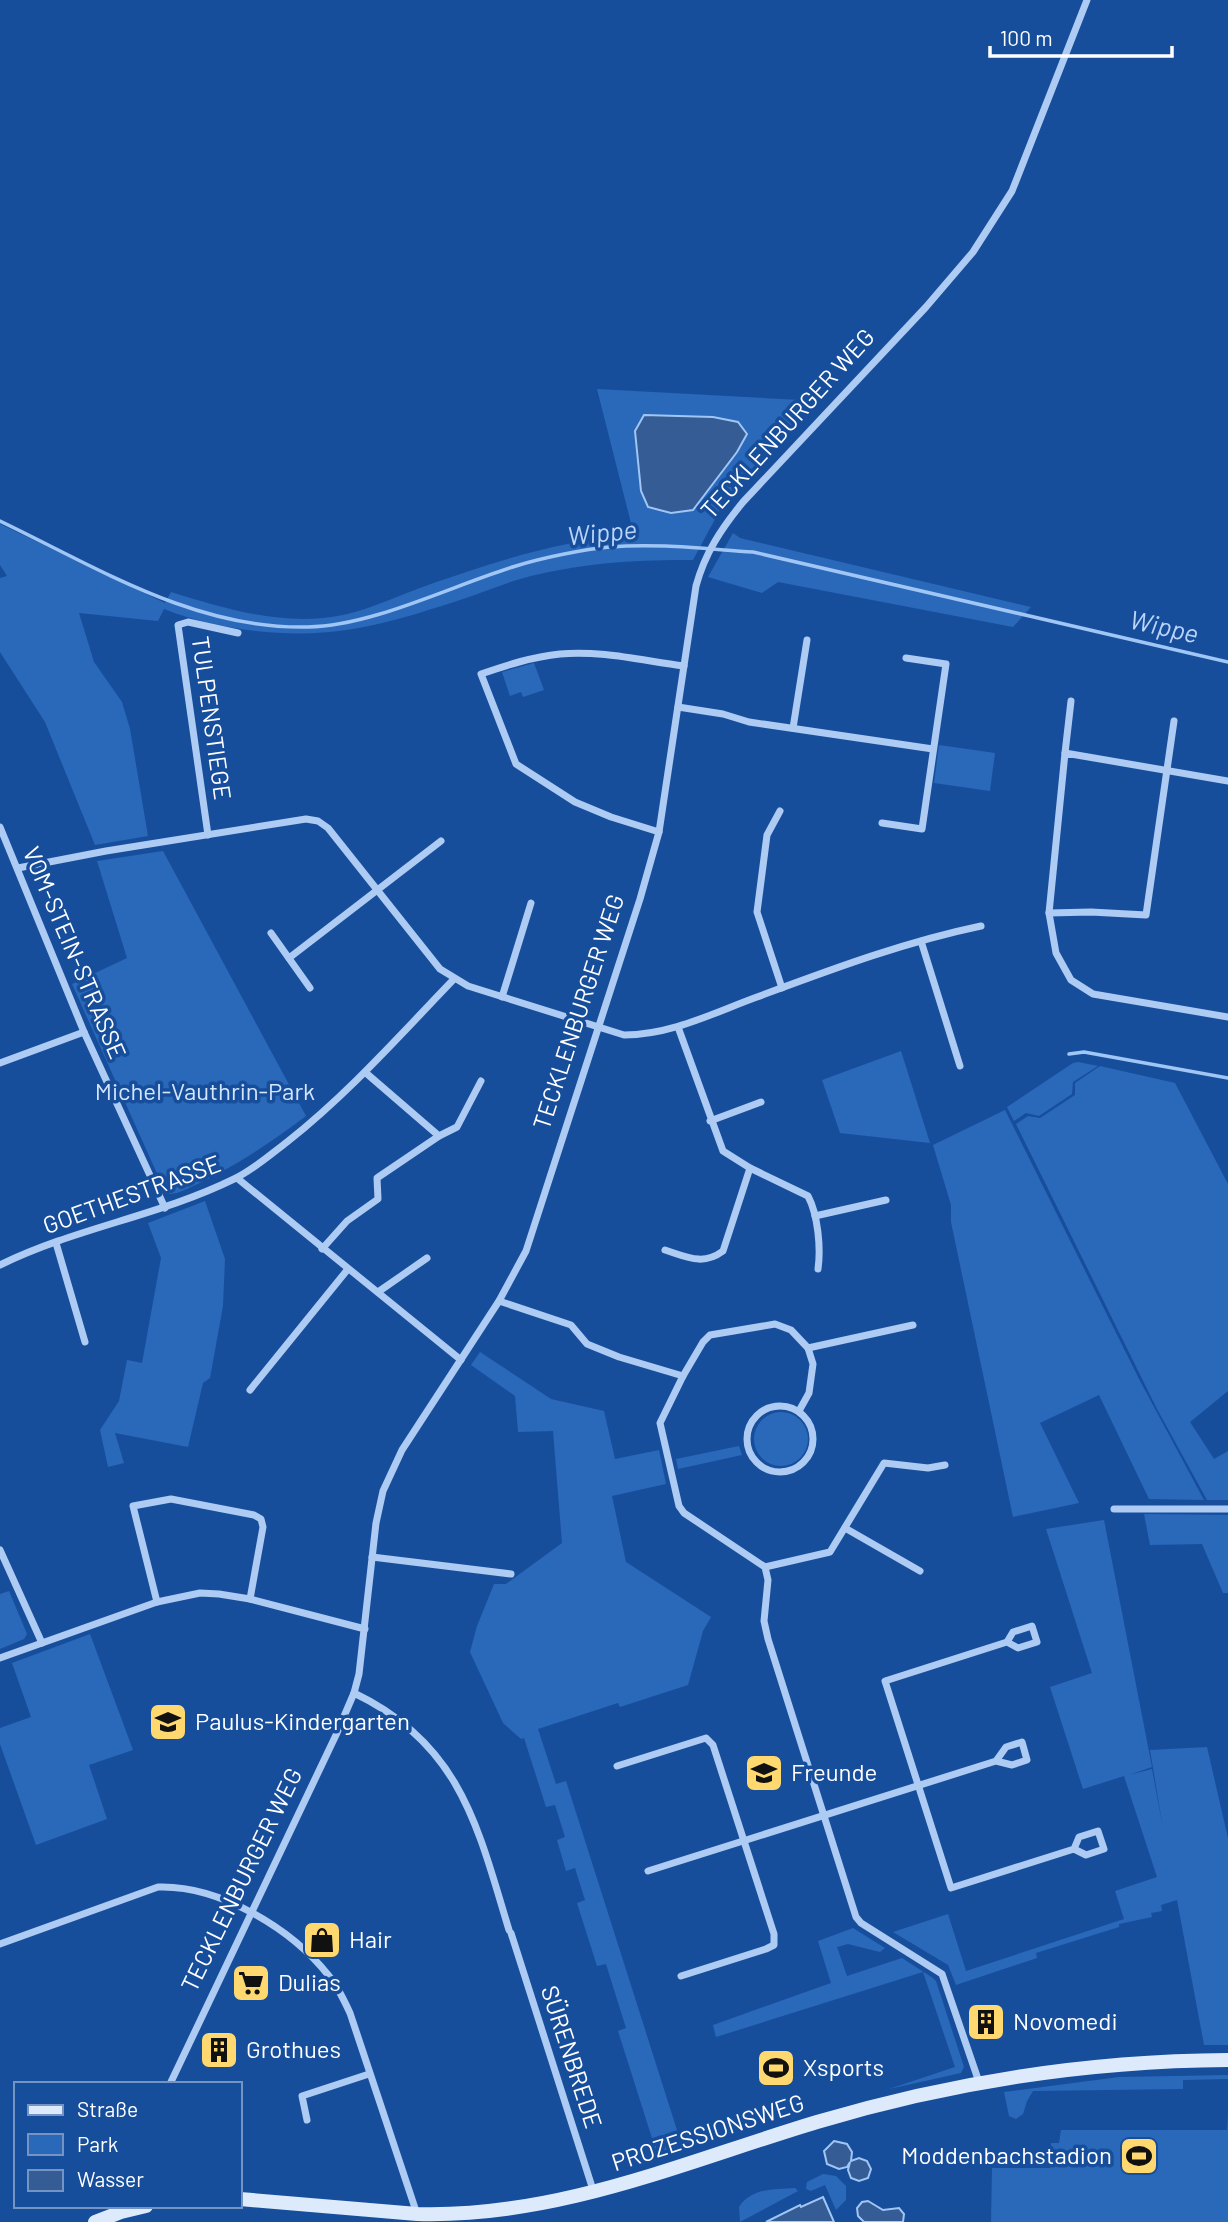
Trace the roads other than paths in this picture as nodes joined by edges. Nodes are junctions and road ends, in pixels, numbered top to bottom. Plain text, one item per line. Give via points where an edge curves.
1 (1087, 0) edge
2 (238, 633) dead end
3 (807, 640) dead end
4 (906, 658) dead end
5 (684, 666) junction
6 (1071, 701) dead end
7 (678, 707) junction
8 (1174, 722) dead end
9 (793, 728) junction
10 (933, 749) junction
11 (1065, 753) junction
12 (1167, 769) junction
13 (1228, 781) edge
14 (780, 811) dead end
15 (882, 823) dead end
16 (0, 827) edge
17 (659, 832) junction
18 (208, 835) junction
19 (441, 841) dead end
20 (18, 868) junction
21 (378, 891) junction
22 (531, 903) dead end
23 (1049, 913) junction
24 (981, 926) dead end
25 (271, 933) dead end
26 (921, 941) junction
27 (289, 958) junction
28 (454, 979) junction
29 (310, 988) dead end
30 (782, 988) junction
31 (502, 997) junction
32 (1228, 1017) edge
33 (678, 1027) junction
34 (598, 1028) junction
35 (84, 1032) junction
36 (0, 1063) edge
37 (960, 1066) dead end
38 (366, 1073) junction
39 (481, 1081) dead end
40 (761, 1102) dead end
41 (710, 1121) junction
42 (439, 1136) junction
43 (750, 1168) junction
44 (237, 1178) junction
45 (886, 1200) dead end
46 (165, 1208) junction
47 (815, 1216) junction
48 (56, 1243) junction
49 (322, 1249) junction
50 (665, 1250) dead end
51 (427, 1258) dead end
52 (0, 1265) edge
53 (348, 1269) junction
54 (818, 1269) dead end
55 (378, 1292) junction
56 (499, 1301) junction
57 (913, 1325) dead end
58 (85, 1342) dead end
59 (808, 1348) junction
60 (461, 1360) junction
61 (683, 1376) junction
62 (250, 1390) dead end
63 (799, 1411) junction
64 (946, 1465) dead end
65 (1114, 1509) dead end
66 (1228, 1509) edge
67 (845, 1528) junction
68 (0, 1550) edge
69 (372, 1557) junction
70 (765, 1567) junction
71 (920, 1571) dead end
72 (511, 1574) dead end
73 (250, 1600) junction
74 (157, 1602) junction
75 (365, 1629) junction
76 (1007, 1642) dead end
77 (42, 1643) junction
78 (0, 1658) edge
79 (354, 1693) junction
80 (996, 1761) dead end
81 (617, 1766) dead end
82 (918, 1786) junction
83 (824, 1816) junction
84 (744, 1841) junction
85 (1074, 1849) dead end
86 (648, 1871) dead end
87 (251, 1913) junction
88 (0, 1944) edge
89 (681, 1976) dead end
90 (1228, 2060) edge
91 (369, 2074) junction
92 (171, 2082) edge
93 (979, 2082) junction
94 (307, 2120) dead end
95 (594, 2193) junction
96 (242, 2199) edge
97 (130, 2208) edge
98 (417, 2214) junction
99 (95, 2222) edge

1 - 5 street, TECKLENBURGER WEG via 1012,191 973,253 720,531 702,564
2 - 18 street, TULPENSTIEGE via 188,622 178,625
3 - 9 street
4 - 10 street via 946,664
5 - 7 street, TECKLENBURGER WEG
5 - 17 street via 562,654 519,661 481,674 516,764 575,802
6 - 11 street
7 - 9 street
7 - 17 street, TECKLENBURGER WEG
8 - 12 street
9 - 10 street
10 - 15 street via 922,829
11 - 12 street
11 - 23 street
12 - 13 street
12 - 23 street via 1146,915
14 - 30 street via 767,835 757,912
16 - 20 street, VOM-STEIN-STRASSE
17 - 34 street, TECKLENBURGER WEG
18 - 20 street
18 - 21 street via 318,821
19 - 21 street
20 - 35 street, VOM-STEIN-STRASSE
21 - 27 street
21 - 28 street via 440,969
22 - 31 street
23 - 32 street via 1056,953 1071,980 1093,994
24 - 26 street
25 - 27 street
26 - 30 street
26 - 37 street
27 - 29 street
28 - 31 street
28 - 38 street, GOETHESTRASSE
30 - 33 street
31 - 34 street
33 - 34 street via 646,1035
33 - 41 street
34 - 56 street, TECKLENBURGER WEG via 526,1251
35 - 36 street
35 - 46 street, VOM-STEIN-STRASSE
38 - 42 street
38 - 44 street, GOETHESTRASSE via 315,1120
39 - 42 street via 457,1127
40 - 41 street
41 - 43 street via 723,1150
42 - 49 street via 377,1178 377,1199 347,1221
43 - 47 street via 803,1192
43 - 50 street via 723,1251 705,1261
44 - 46 street, GOETHESTRASSE
44 - 49 street
45 - 47 street
46 - 48 street, GOETHESTRASSE
47 - 54 street via 821,1253
48 - 52 street, GOETHESTRASSE
48 - 58 street
49 - 53 street
51 - 55 street
53 - 55 street
53 - 62 street
55 - 60 street
56 - 60 street, TECKLENBURGER WEG
56 - 61 street via 571,1325 597,1349
57 - 59 street
59 - 61 street via 782,1325 722,1331 703,1342
59 - 63 street via 812,1378
60 - 69 street, TECKLENBURGER WEG via 401,1450 383,1492
61 - 70 street via 660,1423 679,1506
63 - 63 street via 813,1430 811,1454 804,1463 784,1472 761,1467 748,1448 749,1425 776,1405
64 - 67 street via 928,1468 884,1463
65 - 66 street
67 - 70 street via 824,1555
67 - 71 street
68 - 77 street
69 - 72 street
69 - 75 street, TECKLENBURGER WEG
70 - 83 street via 768,1639
73 - 74 street via 200,1593
73 - 74 street via 261,1519 171,1499 133,1506
73 - 75 street
74 - 77 street
75 - 79 street, TECKLENBURGER WEG
76 - 82 street via 885,1681
77 - 78 street
79 - 87 street, TECKLENBURGER WEG
79 - 95 street, SÜRENBREDE via 373,1702 433,1753 454,1779 477,1826
80 - 82 street
81 - 84 street via 706,1738 713,1745
82 - 83 street
82 - 85 street via 951,1888
83 - 84 street
83 - 93 street via 856,1916 942,1974
84 - 86 street
84 - 89 street via 774,1945
87 - 88 street via 201,1891 158,1887
87 - 91 street via 292,1940 331,1978 350,2013
87 - 92 street, TECKLENBURGER WEG
90 - 93 street, PROZESSIONSWEG via 1114,2064
91 - 94 street via 302,2096
91 - 98 street
93 - 95 street, PROZESSIONSWEG via 816,2122
95 - 98 street, PROZESSIONSWEG via 480,2212
96 - 98 street, PROZESSIONSWEG
97 - 99 street

